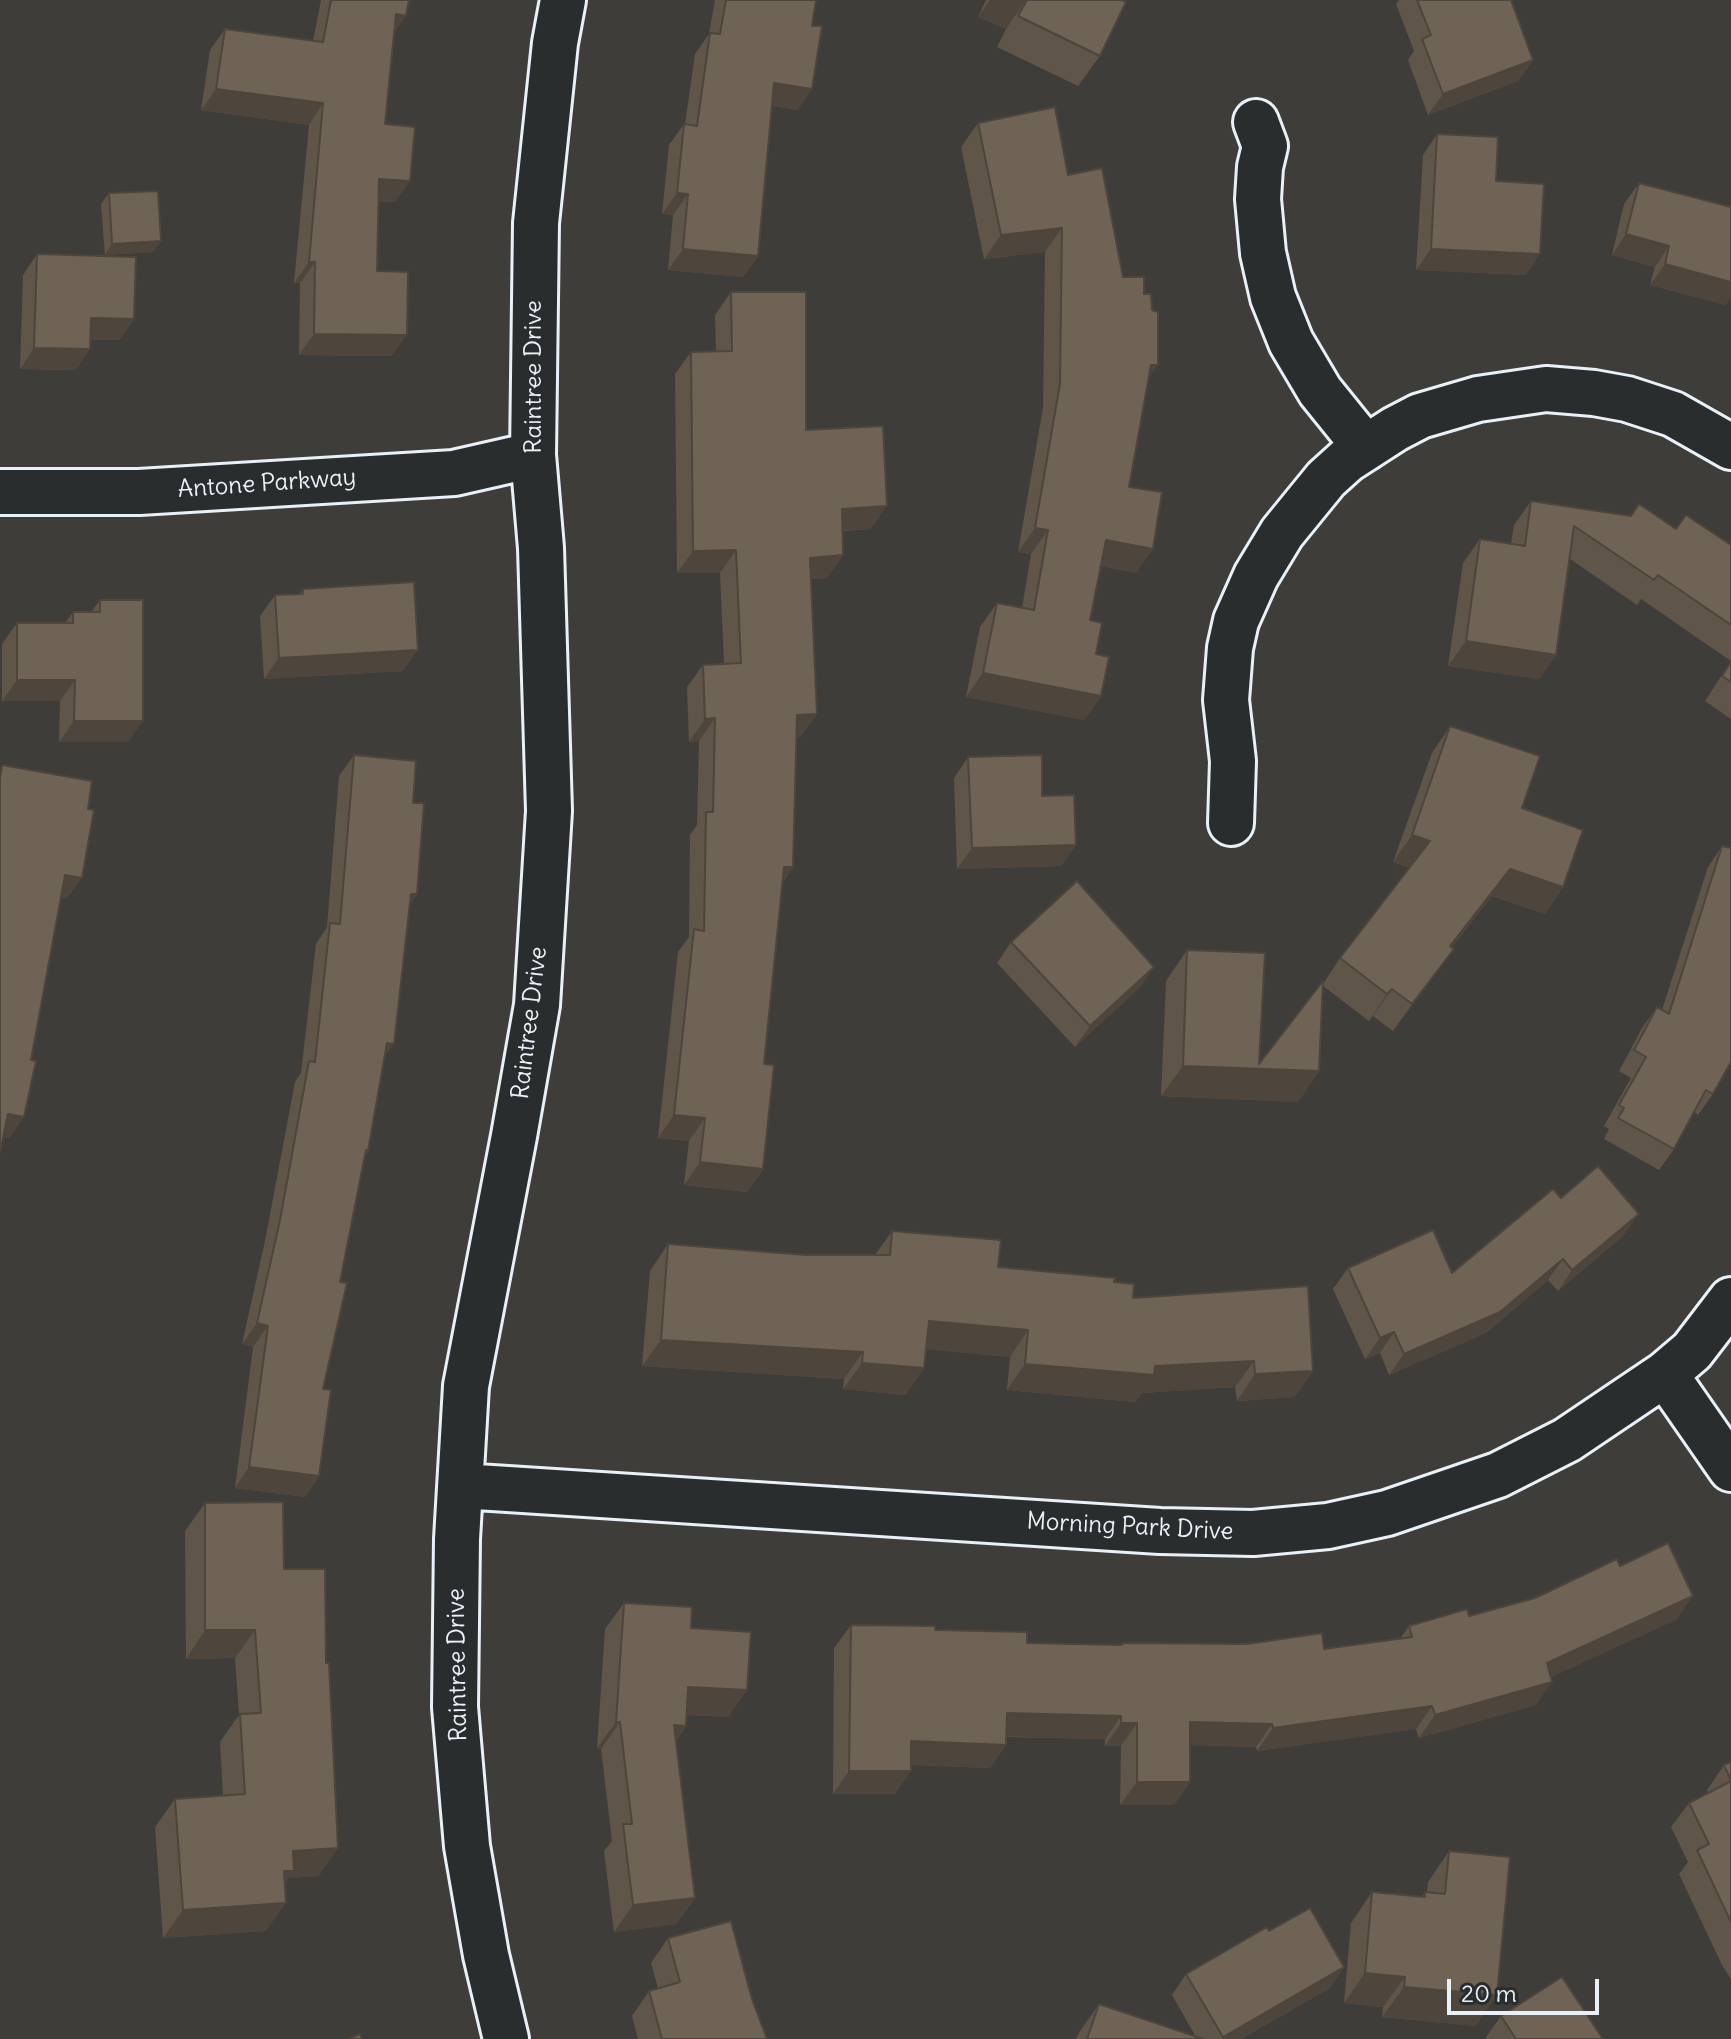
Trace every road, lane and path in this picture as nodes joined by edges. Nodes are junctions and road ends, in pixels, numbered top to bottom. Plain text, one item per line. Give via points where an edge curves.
1 (563, 0) edge
2 (1256, 122) dead end
3 (1731, 447) edge
4 (1366, 448) junction
5 (533, 455) junction
6 (0, 492) edge
7 (1231, 823) dead end
8 (1731, 1300) edge
9 (1665, 1374) junction
10 (1731, 1469) edge
11 (461, 1486) junction
12 (506, 2039) edge

1 - 5 street, Raintree Drive via 536,223
2 - 4 street via 1265,146 1258,199 1273,297 1291,342 1320,391
3 - 4 street via 1673,414 1627,399 1546,389 1478,399 1420,416
4 - 7 street via 1326,479 1282,533 1236,621 1226,700 1233,761
5 - 6 street, Antone Parkway via 454,473 139,492
5 - 11 street, Raintree Drive via 549,811 537,1005 466,1386
8 - 9 street, Morning Park Drive via 1692,1351
9 - 10 street
9 - 11 street, Morning Park Drive via 1567,1440 1498,1475 1387,1513 1328,1526 1253,1533
11 - 12 street, Raintree Drive via 455,1707 467,1846

